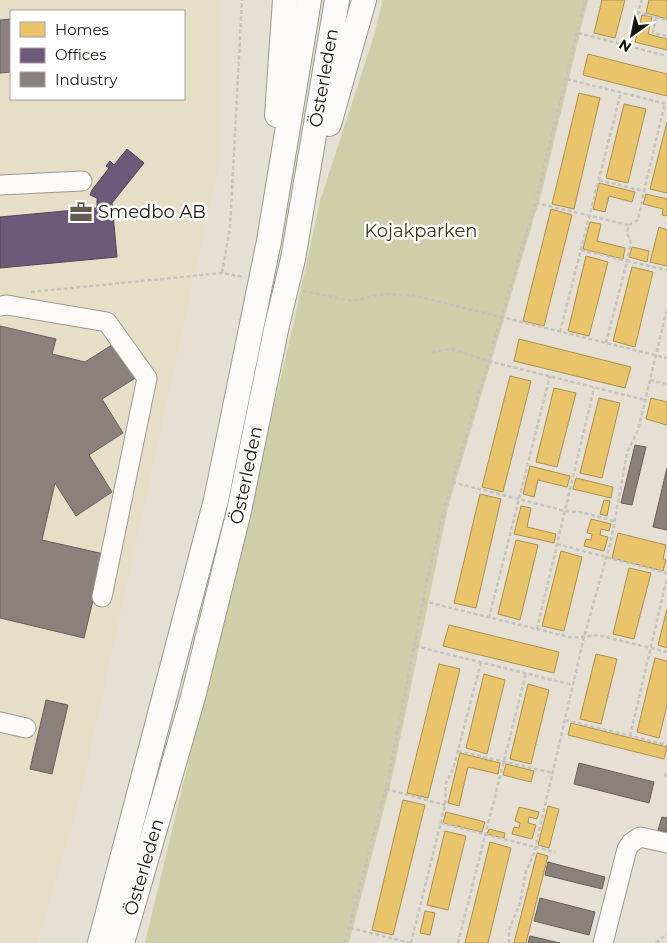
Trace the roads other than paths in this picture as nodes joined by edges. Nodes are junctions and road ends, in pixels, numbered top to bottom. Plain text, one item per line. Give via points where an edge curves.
1 (284, 0) edge
2 (309, 0) edge
3 (337, 0) edge
4 (364, 0) edge
5 (82, 181) dead end
6 (0, 185) edge
7 (269, 241) junction
8 (292, 258) junction
9 (0, 306) edge
10 (102, 597) dead end
11 (0, 722) edge
12 (26, 728) dead end
13 (667, 843) edge
14 (100, 943) edge
15 (122, 943) edge
16 (603, 943) edge

1 - 7 main road
2 - 7 main road, Österleden
3 - 8 main road, Österleden
4 - 8 main road
5 - 6 lane
7 - 14 main road, Österleden via 216,500
8 - 15 main road, Österleden via 239,511 195,687
9 - 10 lane via 107,322 147,378
11 - 12 lane
13 - 16 lane via 640,837 627,849

